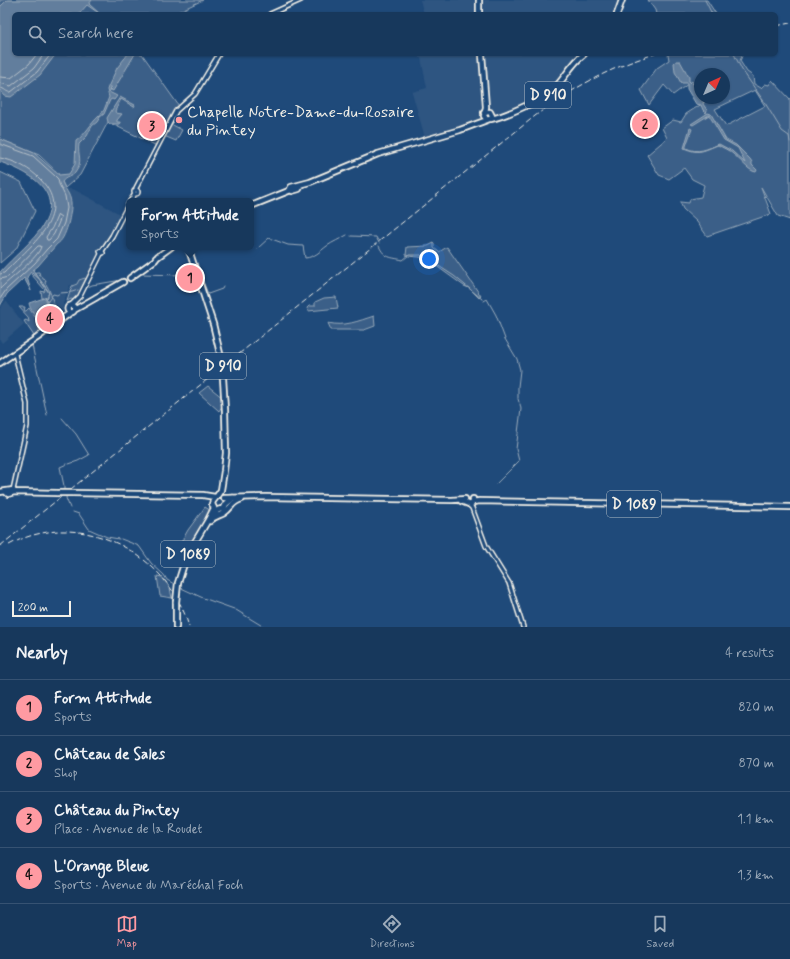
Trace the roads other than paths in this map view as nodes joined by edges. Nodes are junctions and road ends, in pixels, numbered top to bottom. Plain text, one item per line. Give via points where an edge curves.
1 (301, 0) edge
2 (479, 0) edge
3 (622, 0) edge
4 (274, 12) edge
5 (480, 12) edge
6 (618, 12) edge
7 (218, 56) edge
8 (482, 56) edge
9 (582, 56) edge
10 (488, 116) junction
11 (131, 198) edge
12 (254, 204) edge
13 (126, 208) edge
14 (167, 250) edge
15 (186, 250) edge
16 (189, 250) edge
17 (195, 269) junction
18 (72, 308) junction
19 (15, 354) junction
20 (0, 363) edge
21 (14, 491) junction
22 (0, 492) edge
23 (203, 495) junction
24 (220, 497) junction
25 (249, 497) junction
26 (234, 498) junction
27 (471, 502) junction
28 (226, 504) junction
29 (215, 507) junction
30 (790, 507) edge
31 (203, 528) junction
32 (176, 627) edge
33 (523, 627) edge

1 - 4 street
2 - 5 main road
3 - 6 main road
7 - 11 street via 195,94 176,111
8 - 10 main road
9 - 10 main road, D 910 via 572,64 551,93 499,117
10 - 12 main road, D 910 via 455,131 368,157
13 - 18 street
14 - 18 main road via 117,286
15 - 17 main road, D 910
16 - 17 main road, D 910
17 - 24 main road, D 910, bridge via 222,362 226,453
18 - 19 main road via 57,323
19 - 20 main road
19 - 21 street via 26,404 27,426
21 - 22 main road via 8,494
21 - 23 main road, bridge
23 - 24 main road
23 - 29 main road
24 - 26 main road, D 1089
24 - 28 main road
24 - 29 main road
25 - 26 main road, D 1089
25 - 27 main road, D 1089
25 - 31 main road, D 1089 via 234,502 224,512 213,517
26 - 28 main road
27 - 30 main road, D 1089
27 - 33 street via 486,546 509,583
28 - 29 main road via 223,509
29 - 31 main road, D 1089
31 - 32 main road, D 1089, bridge via 186,559 178,583

